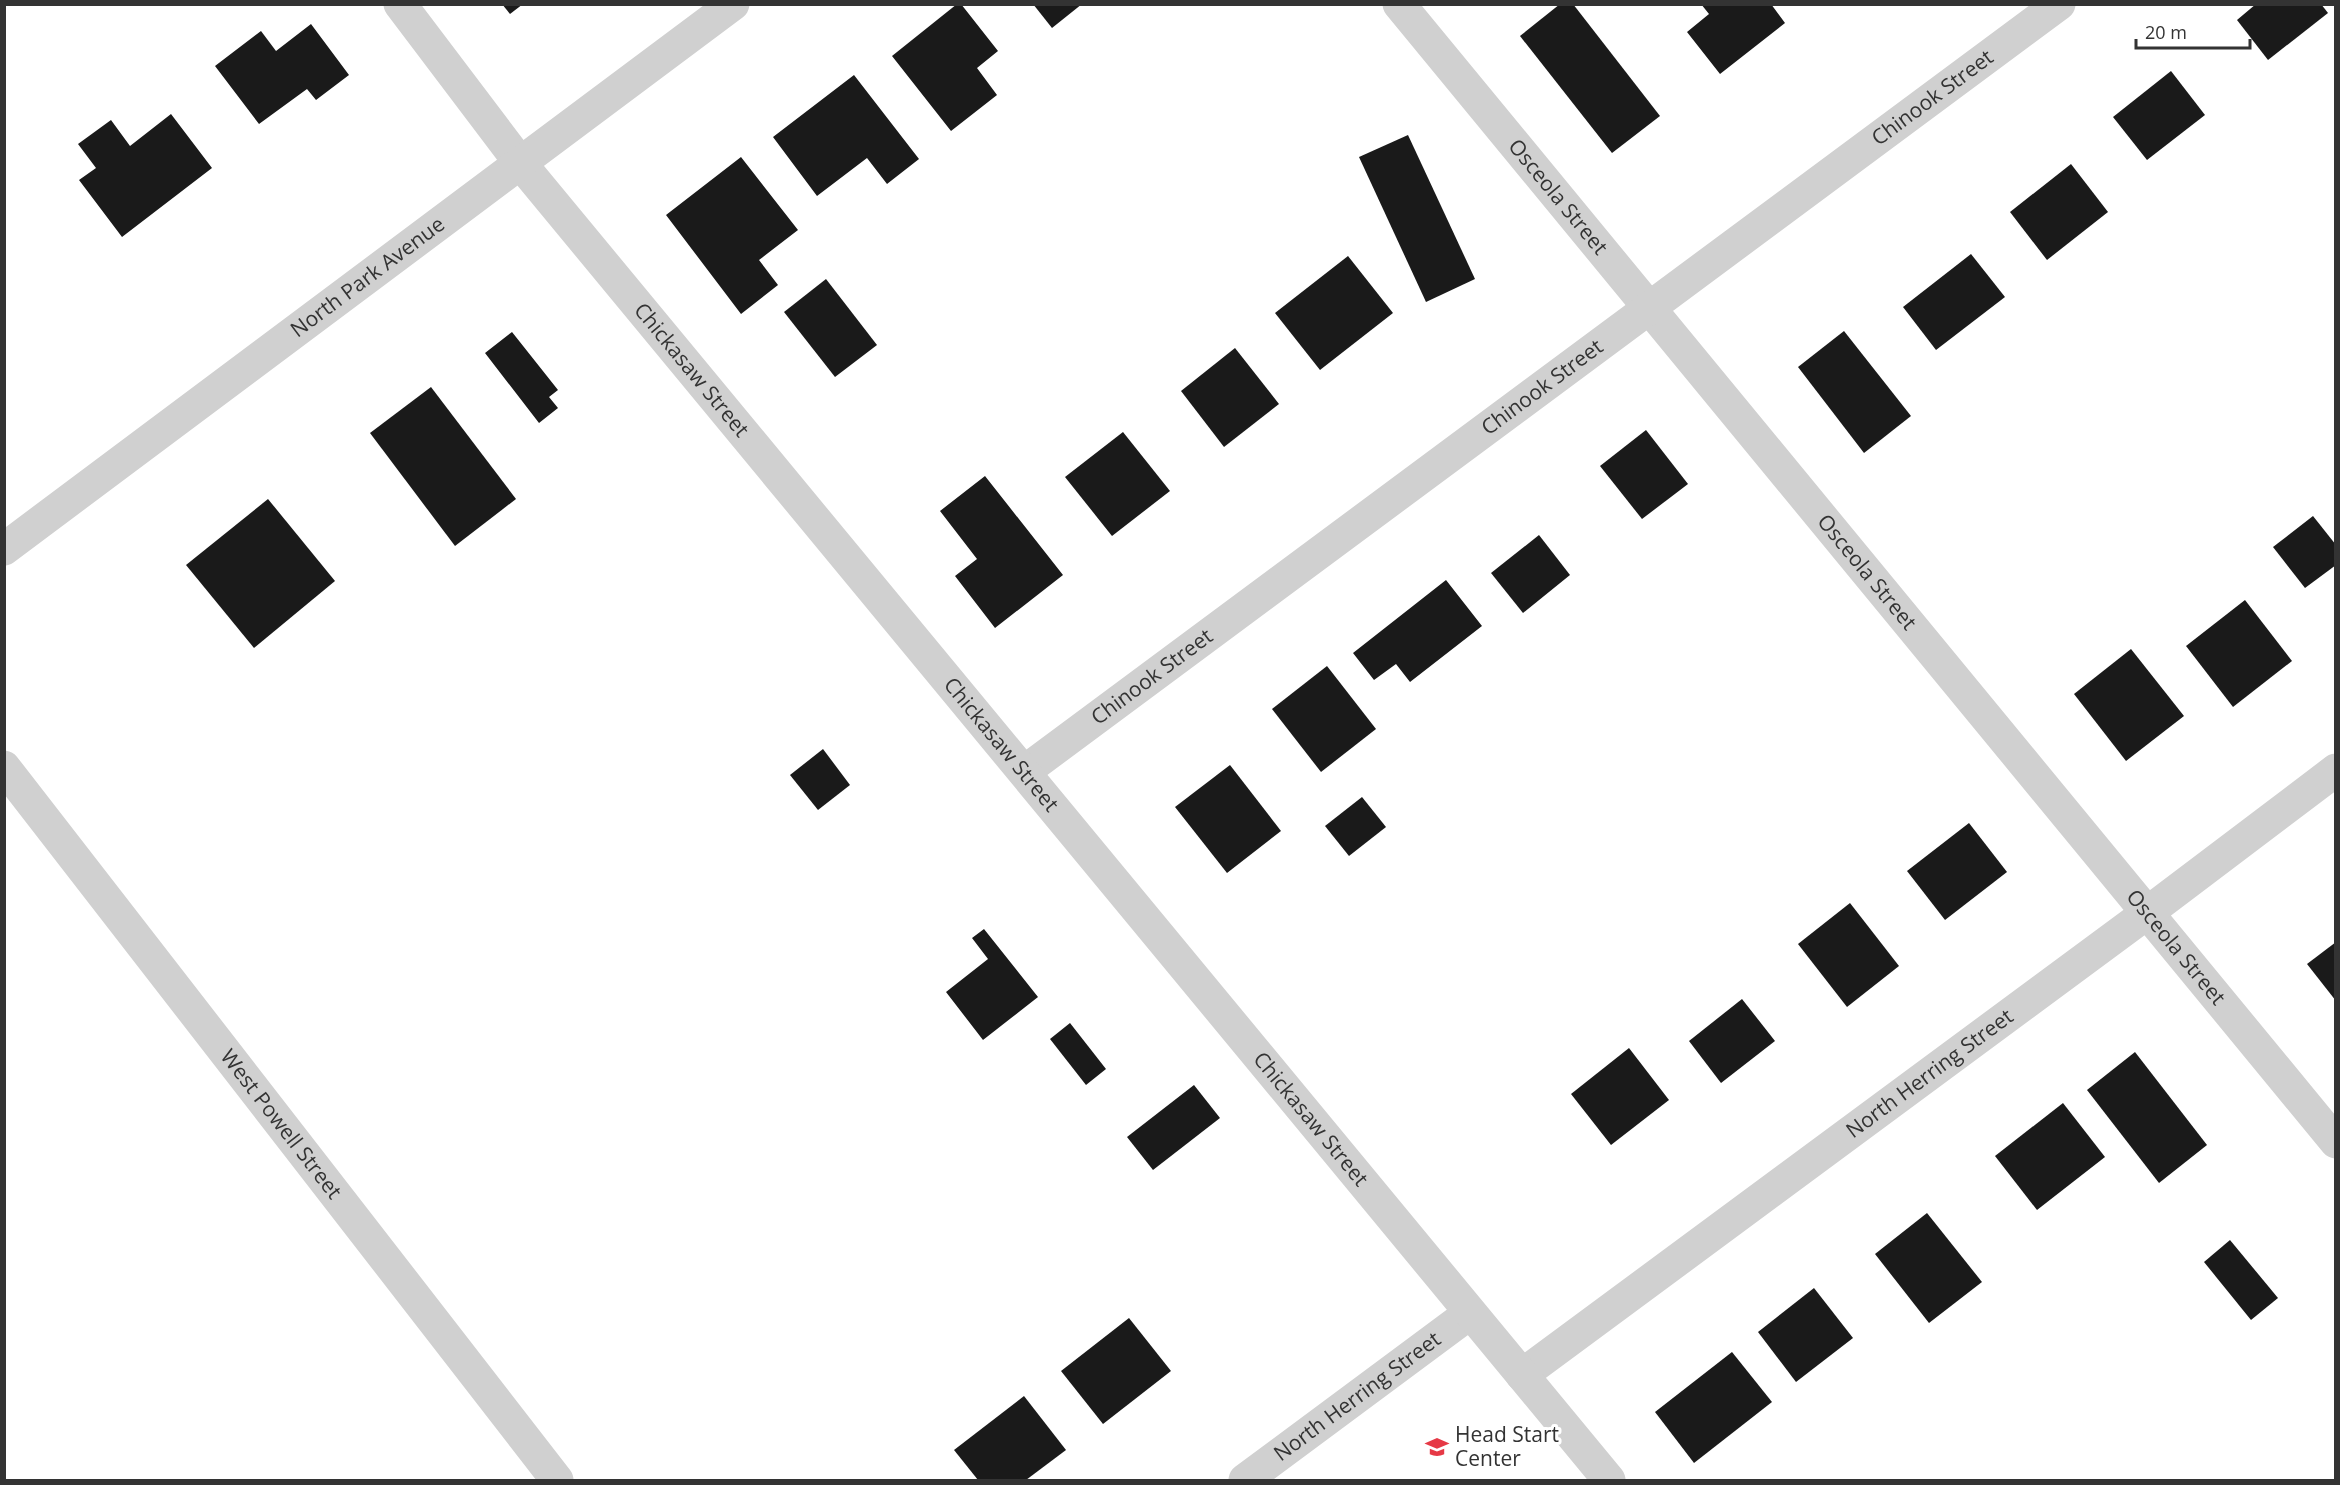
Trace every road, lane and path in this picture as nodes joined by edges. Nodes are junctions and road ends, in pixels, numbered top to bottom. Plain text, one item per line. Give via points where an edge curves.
1 (400, 4) edge
2 (733, 4) edge
3 (1399, 4) edge
4 (2059, 4) edge
5 (521, 164) junction
6 (1649, 310) junction
7 (4, 549) edge
8 (4, 767) edge
9 (1025, 771) junction
10 (2336, 771) edge
11 (2147, 914) junction
12 (2336, 1142) edge
13 (1470, 1313) junction
14 (1522, 1375) junction
15 (557, 1480) edge
16 (1245, 1480) edge
17 (1609, 1480) edge

1 - 5 street, Chickasaw Street
2 - 5 street, North Park Avenue
3 - 6 street, Osceola Street
4 - 6 street, Chinook Street
5 - 7 street, North Park Avenue
5 - 9 street, Chickasaw Street
6 - 9 street, Chinook Street
6 - 11 street, Osceola Street
8 - 15 street, West Powell Street
9 - 13 street, Chickasaw Street
10 - 11 street, North Herring Street
11 - 12 street, Osceola Street
11 - 14 street, North Herring Street
13 - 14 street, Chickasaw Street
13 - 16 street, North Herring Street
14 - 17 street, Chickasaw Street

